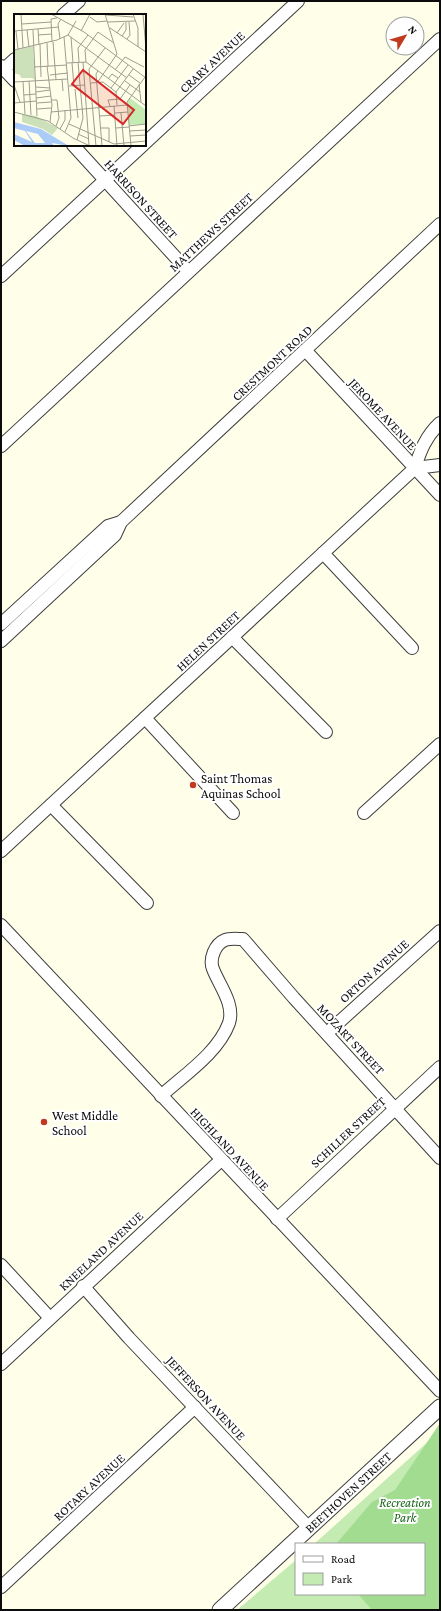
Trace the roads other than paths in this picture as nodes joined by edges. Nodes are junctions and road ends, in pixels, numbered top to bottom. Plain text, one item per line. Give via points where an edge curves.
1 (79, 1) edge
2 (298, 1) edge
3 (65, 14) edge
4 (440, 39) edge
5 (14, 61) edge
6 (3, 68) edge
7 (14, 80) edge
8 (146, 142) edge
9 (74, 146) edge
10 (142, 146) edge
11 (105, 180) junction
12 (440, 224) edge
13 (188, 271) junction
14 (1, 276) edge
15 (306, 351) junction
16 (440, 423) edge
17 (1, 446) edge
18 (440, 465) edge
19 (415, 468) junction
20 (440, 495) edge
21 (121, 522) junction
22 (323, 553) junction
23 (1, 624) edge
24 (232, 637) junction
25 (1, 641) edge
26 (412, 648) dead end
27 (144, 718) junction
28 (326, 732) dead end
29 (440, 744) edge
30 (51, 805) junction
31 (233, 813) dead end
32 (364, 813) dead end
33 (1, 851) edge
34 (147, 903) dead end
35 (1, 925) edge
36 (440, 931) edge
37 (327, 1033) junction
38 (440, 1067) edge
39 (161, 1096) junction
40 (395, 1108) junction
41 (440, 1158) edge
42 (221, 1160) junction
43 (277, 1219) junction
44 (1, 1265) edge
45 (83, 1286) junction
46 (50, 1318) junction
47 (1, 1364) edge
48 (440, 1391) edge
49 (440, 1406) edge
50 (195, 1407) junction
51 (309, 1528) junction
52 (1, 1587) edge
53 (220, 1610) edge

1 - 3 street
2 - 8 street, CRARY AVENUE
4 - 13 street, MATTHEWS STREET
5 - 6 street
6 - 7 street
9 - 11 street, HARRISON STREET
10 - 11 street, CRARY AVENUE
11 - 13 street, HARRISON STREET
11 - 14 street, CRARY AVENUE
12 - 15 street, CRESTMONT ROAD
13 - 17 street, MATTHEWS STREET
15 - 19 street, JEROME AVENUE
15 - 21 street, CRESTMONT ROAD
16 - 19 street via 422,446
18 - 19 street
19 - 20 street, JEROME AVENUE
19 - 22 street, HELEN STREET
21 - 23 street, CRESTMONT ROAD via 108,526
21 - 25 street, CRESTMONT ROAD via 115,535
22 - 24 street, HELEN STREET
22 - 26 street
24 - 27 street, HELEN STREET
24 - 28 street
27 - 30 street, HELEN STREET
27 - 31 street
29 - 32 street
30 - 33 street, HELEN STREET
30 - 34 street
35 - 39 street, HIGHLAND AVENUE
36 - 37 street, ORTON AVENUE
37 - 39 street, MOZART STREET via 243,939 225,940 212,956 212,967 225,994 230,1010 230,1021 215,1048
37 - 40 street, MOZART STREET
38 - 40 street, SCHILLER STREET
39 - 42 street, HIGHLAND AVENUE
40 - 41 street, MOZART STREET
40 - 43 street, SCHILLER STREET
42 - 43 street, HIGHLAND AVENUE
42 - 45 street, KNEELAND AVENUE
43 - 48 street, HIGHLAND AVENUE
44 - 46 street
45 - 46 street, KNEELAND AVENUE
45 - 50 street, JEFFERSON AVENUE
46 - 47 street, KNEELAND AVENUE
49 - 51 street, BEETHOVEN STREET
50 - 51 street, JEFFERSON AVENUE
50 - 52 street, ROTARY AVENUE
51 - 53 street, BEETHOVEN STREET

